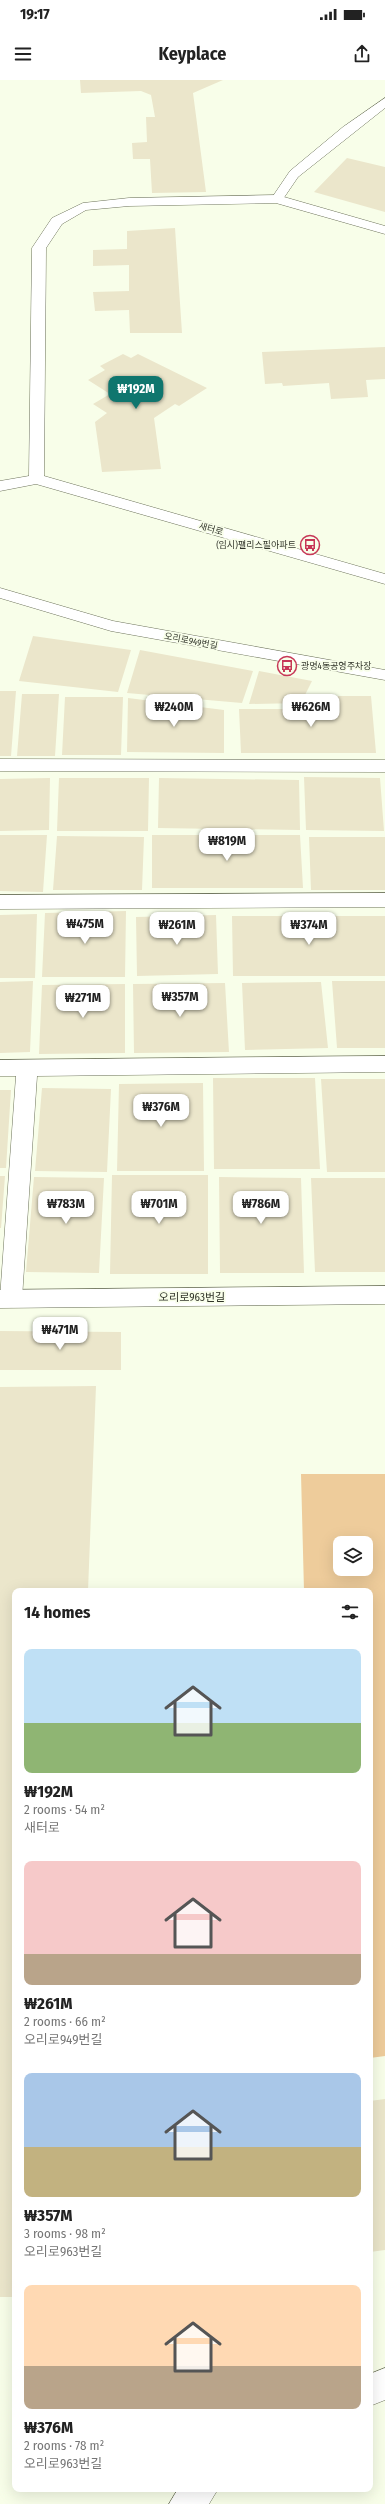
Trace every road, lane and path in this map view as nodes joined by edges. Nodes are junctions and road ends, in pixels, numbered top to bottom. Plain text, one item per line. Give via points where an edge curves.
1 (385, 102) edge
2 (277, 199) junction
3 (385, 230) edge
4 (36, 479) junction
5 (0, 486) edge
6 (385, 579) edge
7 (0, 593) edge
8 (385, 676) edge
9 (0, 765) edge
10 (385, 766) edge
11 (385, 900) edge
12 (0, 902) edge
13 (385, 1064) edge
14 (0, 1068) edge
15 (27, 1068) junction
16 (385, 1295) edge
17 (6, 1298) edge
18 (385, 2384) edge
19 (373, 2389) edge
20 (199, 2492) edge
21 (185, 2504) edge

1 - 2 street via 346,130 294,174
2 - 3 street
2 - 4 street via 129,202 84,207 57,221 39,248
4 - 5 street
4 - 6 street, 새터로
7 - 8 street, 오리로949번길 via 111,626
9 - 10 street
11 - 12 street
13 - 15 street
14 - 15 street
15 - 17 street
16 - 17 street, 오리로963번길
18 - 19 street
20 - 21 street

